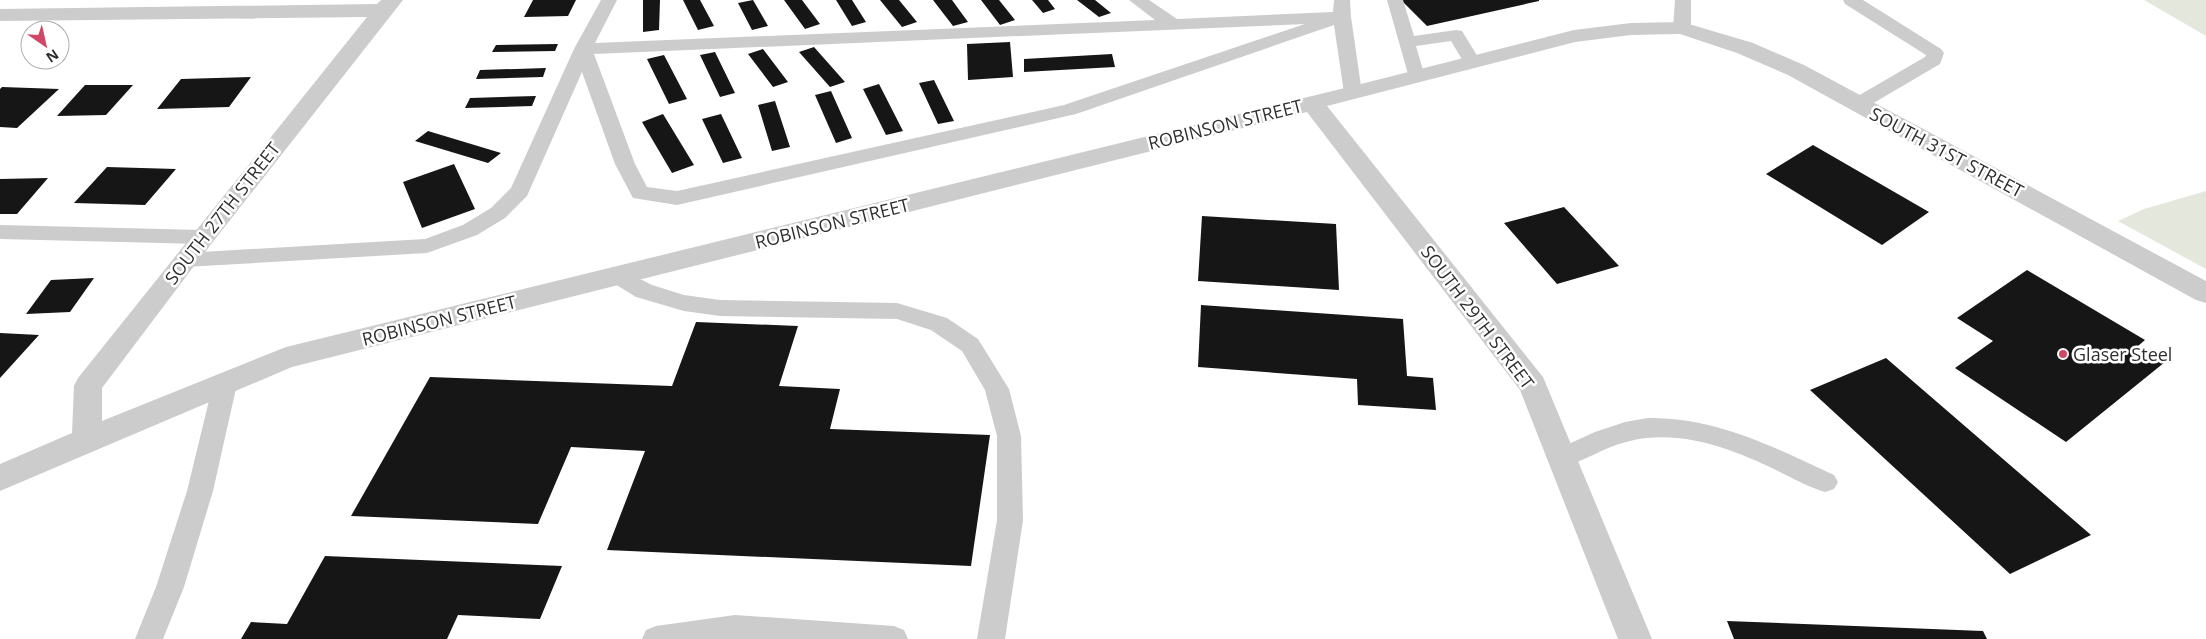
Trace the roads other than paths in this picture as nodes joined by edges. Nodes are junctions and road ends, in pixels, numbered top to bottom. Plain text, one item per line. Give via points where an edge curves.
1 (609, 0) edge
2 (1137, 0) edge
3 (1395, 0) edge
4 (1683, 0) edge
5 (1851, 0) edge
6 (388, 5) edge
7 (1342, 8) edge
8 (0, 15) edge
9 (1175, 25) junction
10 (1682, 28) junction
11 (1406, 42) junction
12 (583, 49) junction
13 (1472, 62) junction
14 (1416, 77) junction
15 (1353, 93) junction
16 (1312, 103) junction
17 (1858, 104) junction
18 (0, 232) edge
19 (202, 237) junction
20 (185, 260) junction
21 (618, 276) junction
22 (2206, 293) edge
23 (225, 384) junction
24 (87, 440) junction
25 (1562, 458) junction
26 (0, 478) edge
27 (1825, 482) dead end
28 (149, 639) edge
29 (656, 639) edge
30 (894, 639) edge
31 (991, 639) edge
32 (1634, 639) edge

1 - 12 lane
2 - 9 lane
3 - 11 lane
4 - 10 lane
5 - 17 lane via 1935,53 1934,60
6 - 8 street
6 - 19 street, SOUTH 27TH STREET
7 - 9 lane
7 - 12 lane via 1069,110 677,198 640,193 625,164
7 - 15 lane
9 - 12 lane
10 - 13 street, ROBINSON STREET via 1632,29 1574,36
10 - 17 street, SOUTH 31ST STREET via 1762,55
11 - 13 lane via 1456,35
11 - 14 lane
12 - 20 lane via 520,191 498,213 470,230 427,246
13 - 14 street, ROBINSON STREET
14 - 15 street, ROBINSON STREET
15 - 16 street, ROBINSON STREET
16 - 21 street, ROBINSON STREET
16 - 25 street, SOUTH 29TH STREET via 1533,385
17 - 22 street, SOUTH 31ST STREET
18 - 19 lane
19 - 20 street, SOUTH 27TH STREET
20 - 24 street, SOUTH 27TH STREET via 88,386
21 - 23 street, ROBINSON STREET via 286,358
21 - 31 lane via 644,292 684,303 720,308 897,311 939,324 970,345 997,389 1009,436 1010,520
23 - 24 street, ROBINSON STREET
23 - 28 lane via 200,491 170,587
24 - 26 street, ROBINSON STREET
25 - 27 lane via 1605,438 1649,428 1685,429 1749,446
25 - 32 street, SOUTH 29TH STREET
29 - 30 lane via 736,628

